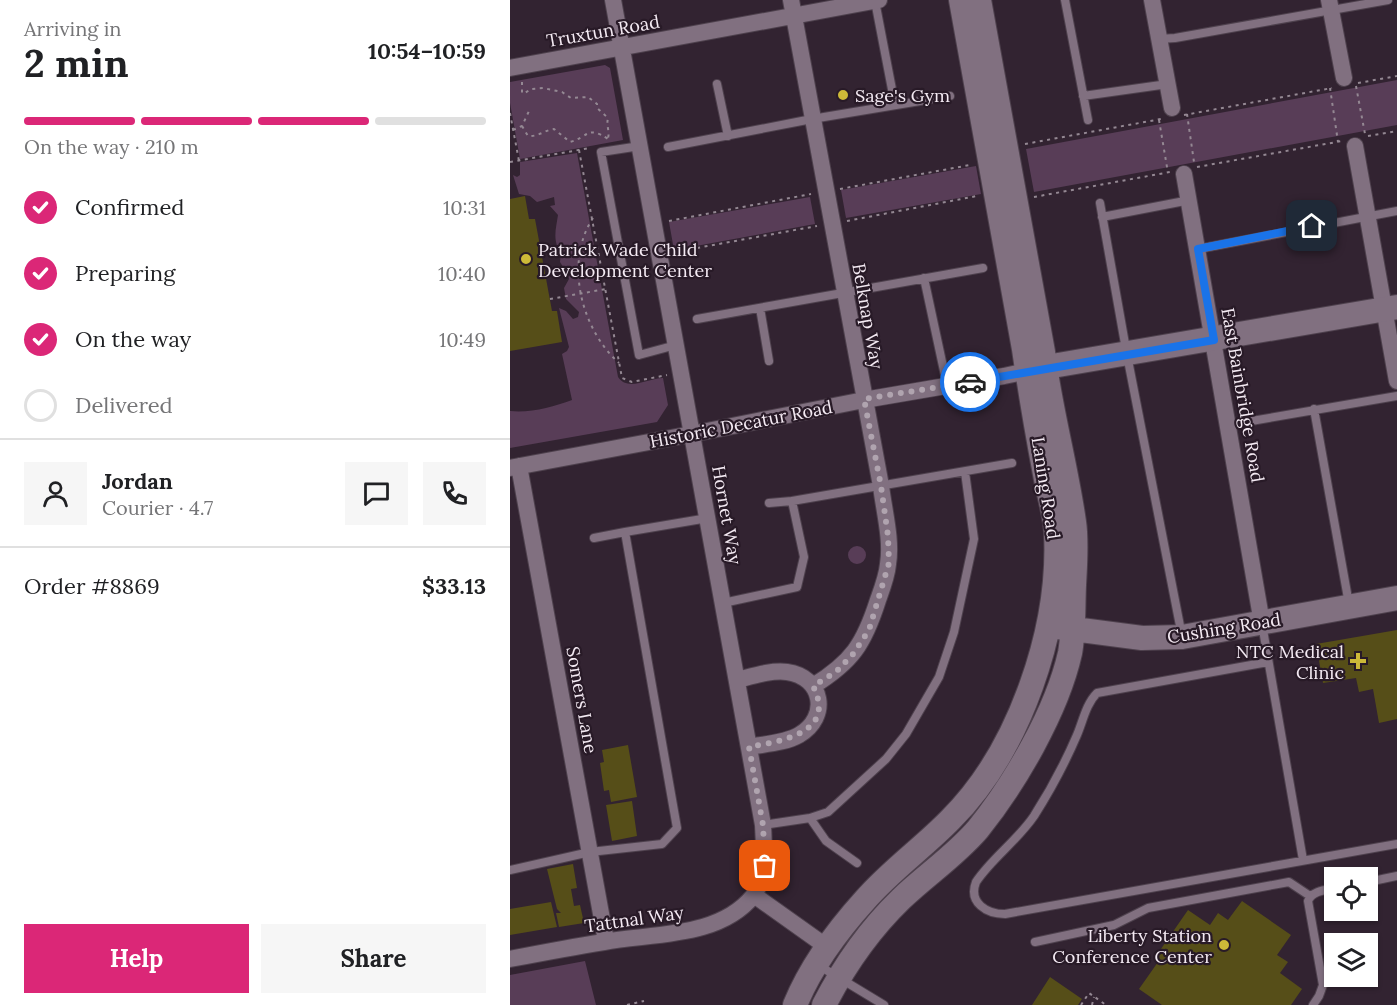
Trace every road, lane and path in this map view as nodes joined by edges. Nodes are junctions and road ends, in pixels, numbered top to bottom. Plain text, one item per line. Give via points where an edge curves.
1 (613, 0) edge
2 (877, 0) edge
3 (961, 0) edge
4 (979, 0) edge
5 (1065, 0) edge
6 (1152, 0) edge
7 (1388, 0) edge
8 (1330, 5) edge
9 (792, 8) edge
10 (1159, 39) junction
11 (622, 47) junction
12 (516, 73) edge
13 (1397, 76) edge
14 (1341, 82) joint
15 (717, 84) dead end
16 (1168, 84) junction
17 (1330, 88) junction
18 (950, 96) dead end
19 (1083, 96) junction
20 (895, 105) junction
21 (529, 111) dead end
22 (510, 113) edge
23 (1176, 114) junction
24 (812, 119) junction
25 (1088, 120) dead end
26 (1159, 120) junction
27 (522, 126) junction
28 (513, 130) junction
29 (1397, 131) edge
30 (728, 136) junction
31 (608, 139) junction
32 (1347, 142) junction
33 (609, 144) dead end
34 (599, 146) dead end
35 (640, 146) junction
36 (1016, 146) dead end
37 (668, 147) dead end
38 (579, 150) junction
39 (519, 161) junction
40 (510, 162) edge
41 (1176, 173) junction
42 (1026, 199) dead end
43 (1190, 200) junction
44 (1101, 204) dead end
45 (1397, 210) edge
46 (1368, 214) junction
47 (1102, 217) junction
48 (593, 218) junction
49 (1198, 249) junction
50 (982, 268) dead end
51 (924, 278) junction
52 (606, 288) junction
53 (844, 292) junction
54 (581, 293) junction
55 (550, 299) dead end
56 (760, 308) junction
57 (1390, 308) edge
58 (697, 319) dead end
59 (1214, 340) junction
60 (676, 345) junction
61 (1127, 355) junction
62 (769, 361) dead end
63 (620, 364) junction
64 (1036, 369) junction
65 (667, 375) dead end
66 (1397, 381) edge
67 (947, 385) junction
68 (1397, 396) edge
69 (864, 399) junction
70 (1314, 409) junction
71 (1228, 425) junction
72 (693, 434) junction
73 (1012, 463) dead end
74 (514, 467) edge
75 (965, 472) junction
76 (881, 486) junction
77 (792, 501) junction
78 (769, 503) dead end
79 (708, 518) junction
80 (624, 532) junction
81 (594, 538) dead end
82 (1397, 598) edge
83 (723, 603) junction
84 (1350, 607) junction
85 (1262, 623) junction
86 (1061, 627) junction
87 (1182, 637) junction
88 (1268, 662) junction
89 (737, 680) junction
90 (813, 686) junction
91 (749, 747) junction
92 (810, 818) junction
93 (763, 825) junction
94 (1397, 844) edge
95 (590, 852) junction
96 (1304, 860) junction
97 (857, 863) dead end
98 (510, 870) edge
99 (1397, 876) edge
100 (1378, 880) edge
101 (1324, 890) edge
102 (754, 895) junction
103 (1310, 896) junction
104 (606, 941) junction
105 (1035, 942) dead end
106 (821, 955) junction
107 (510, 959) edge
108 (839, 977) junction
109 (1094, 997) junction
110 (644, 1001) dead end
111 (627, 1005) edge
112 (795, 1005) edge
113 (824, 1005) edge
114 (884, 1005) edge
115 (1081, 1005) edge
116 (1092, 1005) edge
117 (1106, 1005) edge
118 (1313, 1005) edge

1 - 11 street, Hornet Way
2 - 9 street, Truxtun Road
2 - 20 lane
3 - 64 street, Laning Road
4 - 64 street, Laning Road
5 - 19 lane
6 - 10 street
7 - 8 lane
8 - 10 lane
8 - 14 street
9 - 11 street, Truxtun Road
9 - 24 street, Belknap Way
10 - 16 street
11 - 12 street, Truxtun Road
11 - 35 street, Hornet Way
12 - 31 path via 522,93 543,88 571,98 593,100 608,118
13 - 29 path via 1355,83 1365,137
14 - 17 path
15 - 30 lane
16 - 19 lane
16 - 23 street
17 - 23 path
17 - 32 path
18 - 20 lane
19 - 25 lane
20 - 24 lane
21 - 27 path
22 - 28 path
23 - 26 path
23 - 32 path via 1195,168
24 - 30 lane
24 - 53 street, Belknap Way
26 - 36 path
26 - 41 path
27 - 28 path
27 - 31 path via 528,136 554,129 570,142 588,133 599,133
28 - 39 path
30 - 37 lane
31 - 33 path
32 - 46 street
34 - 38 path
35 - 60 street, Hornet Way
35 - 60 lane via 601,152 639,355
38 - 39 path
38 - 48 path
39 - 40 path
41 - 42 path
41 - 43 street, East Bainbridge Road
43 - 47 lane
43 - 49 street, East Bainbridge Road
44 - 47 lane
45 - 46 lane
46 - 49 lane
46 - 57 street
47 - 61 lane
48 - 52 path
48 - 54 path via 581,246
49 - 59 street, East Bainbridge Road
50 - 51 lane
51 - 53 lane
51 - 67 lane
52 - 54 path
52 - 63 path
53 - 56 lane
53 - 69 street, Belknap Way
54 - 55 path
54 - 63 path via 592,328
56 - 58 lane
56 - 62 lane
57 - 59 street, Historic Decatur Road
57 - 66 street
59 - 61 street, Historic Decatur Road
59 - 71 street, East Bainbridge Road
60 - 72 street, Hornet Way
61 - 64 street, Historic Decatur Road
61 - 87 lane
63 - 65 path via 626,381
64 - 67 street, Historic Decatur Road
64 - 86 street, Laning Road via 1056,530
67 - 69 street, Historic Decatur Road
68 - 70 lane
69 - 72 street, Historic Decatur Road
69 - 76 street, Belknap Way
70 - 71 lane
70 - 84 lane
71 - 85 street, East Bainbridge Road
72 - 74 street, Historic Decatur Road
72 - 79 street, Hornet Way
73 - 75 lane
74 - 95 street, Somers Lane
75 - 76 lane
75 - 92 lane via 974,539 954,632 939,677 906,734 886,759 828,812
76 - 77 lane
76 - 90 street, Belknap Way via 889,563 869,630 836,672
77 - 78 lane
77 - 83 lane via 804,558 797,587
79 - 80 lane
79 - 83 street, Hornet Way
80 - 81 lane
80 - 95 lane via 677,828 662,844
82 - 84 street, Cushing Road
83 - 89 street, Hornet Way
84 - 85 street, Cushing Road
85 - 87 street, Cushing Road
85 - 88 lane
86 - 87 street, Cushing Road via 1142,638
86 - 106 street, Laning Road via 998,757 979,787 954,817 866,898
86 - 108 street, Laning Road via 1070,651 1065,670 1015,777 976,831 901,899 859,946
88 - 96 lane
88 - 96 lane via 1096,693 1033,817 980,877 974,894 985,910 1005,914
89 - 90 street via 774,671 788,672 801,675
89 - 91 street, Hornet Way
90 - 91 street via 819,711 811,725 788,740
91 - 93 street, Hornet Way
92 - 93 lane
92 - 97 lane via 826,841
93 - 102 street, Hornet Way via 765,866
94 - 96 lane
95 - 98 lane
95 - 104 street, Somers Lane
99 - 100 lane
101 - 103 lane
102 - 104 street, Tattnal Way via 727,918 696,929
102 - 106 street
103 - 105 lane via 1289,882 1148,908 1114,925
103 - 118 lane via 1308,907 1323,985
104 - 107 street, Tattnal Way
106 - 108 lane
106 - 112 street, Laning Road
108 - 113 street, Laning Road
108 - 114 lane
109 - 115 path via 1089,993
109 - 116 path
109 - 117 path
110 - 111 path

